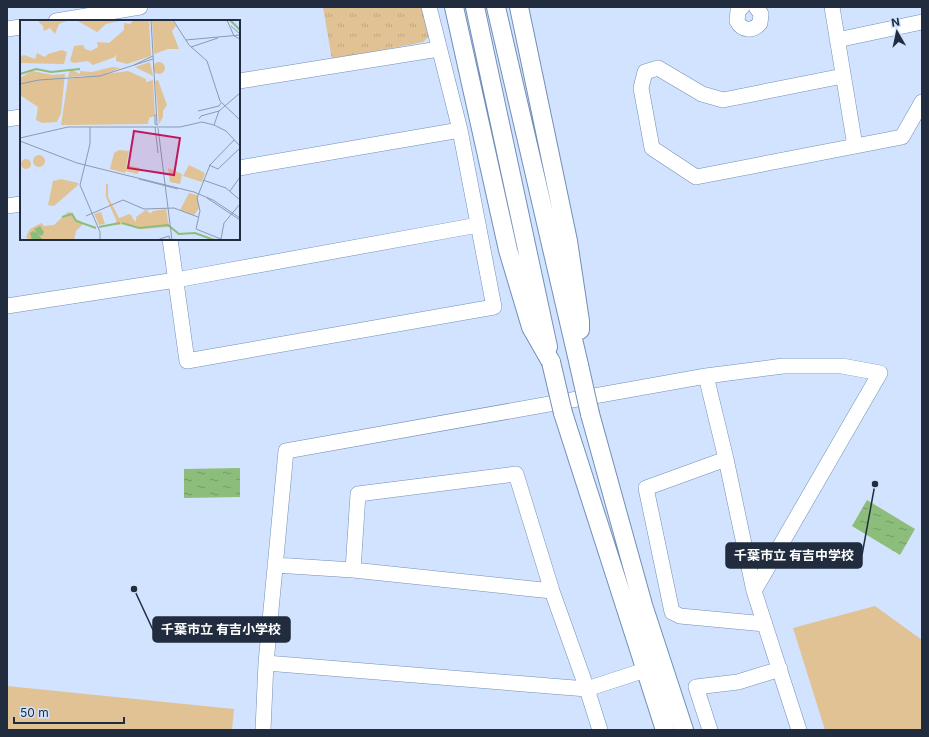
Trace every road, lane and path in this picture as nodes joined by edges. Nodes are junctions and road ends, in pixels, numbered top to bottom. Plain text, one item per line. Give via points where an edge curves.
1 (429, 7) edge
2 (454, 7) edge
3 (475, 7) edge
4 (496, 7) edge
5 (519, 7) edge
6 (742, 7) edge
7 (756, 7) edge
8 (832, 7) edge
9 (133, 11) edge
10 (64, 20) edge
11 (922, 22) edge
12 (20, 27) edge
13 (7, 29) edge
14 (837, 40) junction
15 (438, 49) junction
16 (843, 76) junction
17 (240, 81) edge
18 (922, 102) edge
19 (20, 117) edge
20 (7, 119) edge
21 (460, 130) junction
22 (855, 146) junction
23 (240, 168) edge
24 (20, 204) edge
25 (7, 206) edge
26 (478, 226) junction
27 (170, 240) edge
28 (176, 280) junction
29 (7, 306) edge
30 (551, 362) junction
31 (579, 365) junction
32 (706, 376) junction
33 (726, 459) junction
34 (275, 565) junction
35 (353, 570) junction
36 (552, 590) junction
37 (754, 592) junction
38 (765, 624) junction
39 (266, 664) junction
40 (780, 669) junction
41 (645, 670) junction
42 (588, 689) junction
43 (263, 730) edge
44 (600, 730) edge
45 (665, 730) edge
46 (684, 730) edge
47 (710, 730) edge
48 (799, 730) edge

1 - 15 street
2 - 30 street via 508,250 531,327
3 - 30 street
4 - 31 street
5 - 31 street via 568,241 580,321
6 - 7 street via 738,11 737,21 748,30 752,30 760,23 761,14
8 - 14 street
9 - 10 street
11 - 14 street
12 - 13 street
14 - 16 street
15 - 17 street
15 - 21 street
16 - 22 street
16 - 22 street via 723,100 702,94 658,68 645,72 641,88 652,148 696,177
18 - 22 street via 902,136
19 - 20 street
21 - 23 street
21 - 26 street
24 - 25 street
26 - 28 street
26 - 28 street via 494,306 187,361
27 - 28 street
28 - 29 street
30 - 41 street, bridge via 563,413
31 - 46 street, bridge via 590,414 643,604
32 - 33 street
32 - 34 street via 286,451
32 - 37 street via 783,366 842,366 880,373
33 - 37 street
33 - 38 street via 646,488 672,612 680,616
34 - 35 street
34 - 39 street
35 - 36 street
35 - 36 street via 358,494 516,474
36 - 42 street
37 - 38 street
38 - 40 street
39 - 42 street
39 - 43 street
40 - 47 street via 738,682 696,687
40 - 48 street
41 - 42 street
41 - 45 street
42 - 44 street

